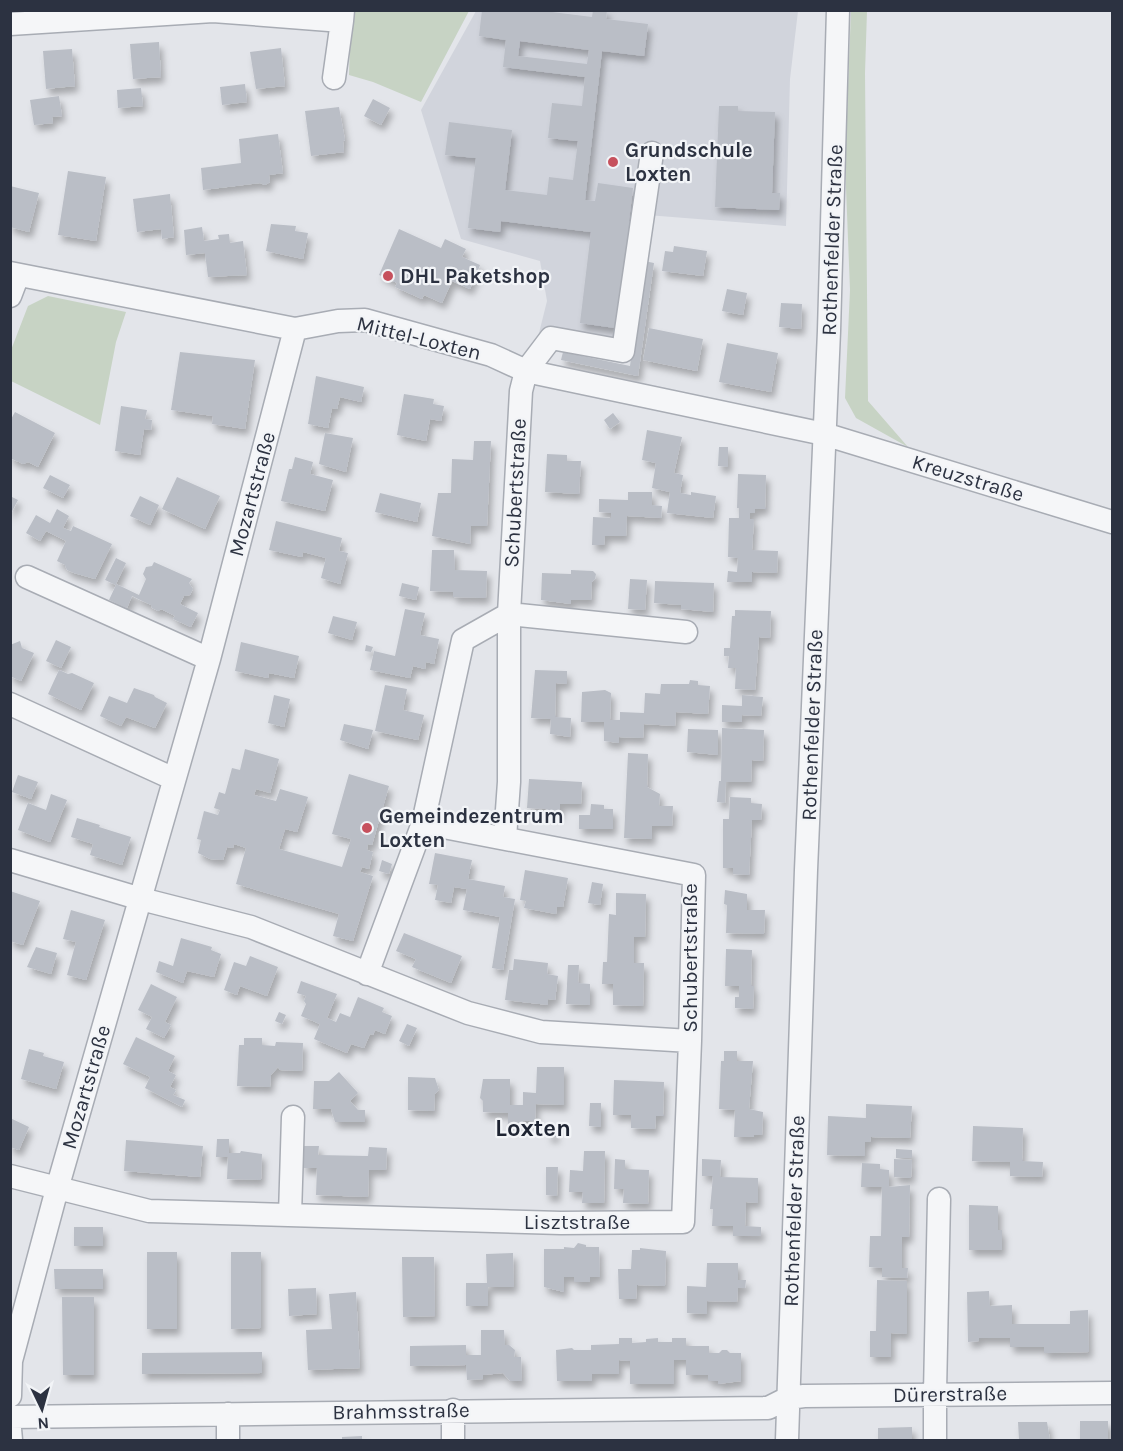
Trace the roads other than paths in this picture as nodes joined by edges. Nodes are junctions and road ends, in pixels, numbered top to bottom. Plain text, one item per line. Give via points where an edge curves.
1 (838, 10) edge
2 (342, 16) edge
3 (10, 24) edge
4 (334, 78) dead end
5 (652, 153) dead end
6 (13, 281) edge
7 (295, 329) junction
8 (526, 371) junction
9 (824, 434) junction
10 (1112, 521) edge
11 (27, 577) dead end
12 (509, 614) junction
13 (686, 632) dead end
14 (209, 659) junction
15 (10, 705) edge
16 (174, 779) junction
17 (423, 823) junction
18 (505, 838) junction
19 (10, 860) edge
20 (141, 899) junction
21 (367, 975) junction
22 (690, 1041) junction
23 (293, 1117) dead end
24 (10, 1176) edge
25 (57, 1189) junction
26 (939, 1199) dead end
27 (290, 1215) junction
28 (935, 1393) junction
29 (1113, 1393) edge
30 (10, 1396) edge
31 (788, 1398) junction
32 (453, 1410) junction
33 (228, 1414) junction
34 (10, 1417) edge
35 (10, 1430) edge
36 (11, 1440) edge
37 (228, 1440) edge
38 (453, 1440) edge
39 (787, 1440) edge
40 (935, 1440) edge

1 - 9 street, Rothenfelder Straße
2 - 3 street via 213,11
2 - 4 street
5 - 8 street via 623,351 551,338
6 - 7 street, Mittel-Loxten
7 - 8 street, Mittel-Loxten via 365,320 491,355
7 - 14 street, Mozartstraße
8 - 9 street, Mittel-Loxten
8 - 12 street, Schubertstraße via 521,391
9 - 10 street, Kreuzstraße
9 - 31 street, Rothenfelder Straße
11 - 14 street
12 - 13 street
12 - 17 street via 463,639
12 - 18 street, Schubertstraße
14 - 16 street, Mozartstraße
15 - 16 street
16 - 20 street, Mozartstraße
17 - 18 street, Schubertstraße
17 - 21 street
18 - 22 street, Schubertstraße via 694,875
19 - 20 street, Schubertstraße
20 - 21 street, Schubertstraße via 251,927
20 - 25 street, Mozartstraße
21 - 22 street, Schubertstraße via 468,1013 541,1032
22 - 27 street, Lisztstraße via 683,1222 561,1223
23 - 27 street
24 - 25 street, Lisztstraße
25 - 27 street, Lisztstraße via 149,1211
25 - 30 street, Mozartstraße via 11,1361
26 - 28 street
28 - 29 street, Dürerstraße
28 - 31 street, Dürerstraße
28 - 40 street
31 - 32 street, Brahmsstraße via 768,1408
31 - 39 street, Rothenfelder Straße
32 - 33 street, Brahmsstraße
32 - 38 street
33 - 34 street, Brahmsstraße
33 - 37 street
35 - 36 street

